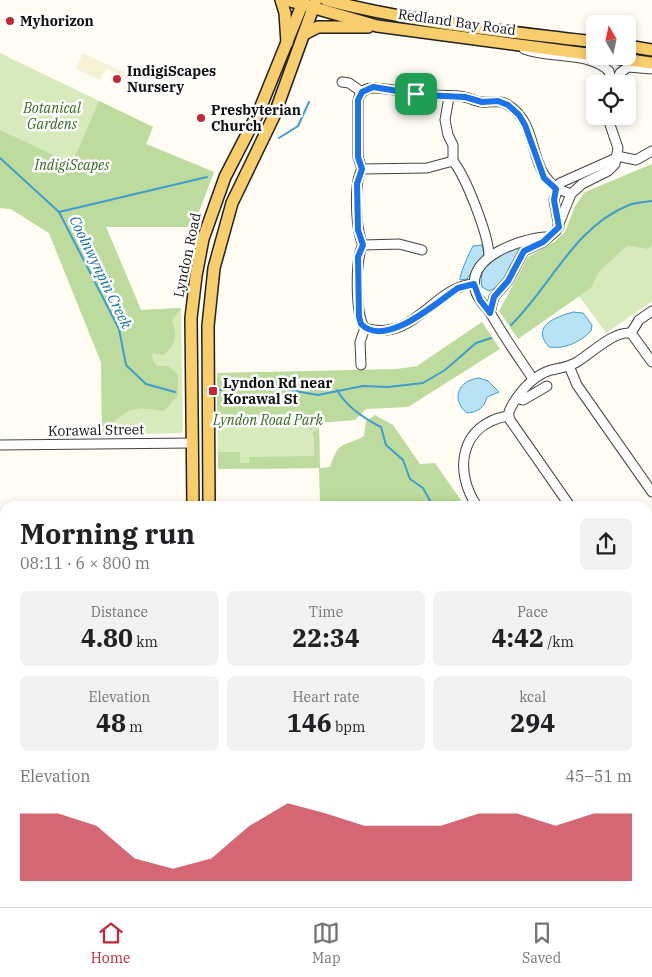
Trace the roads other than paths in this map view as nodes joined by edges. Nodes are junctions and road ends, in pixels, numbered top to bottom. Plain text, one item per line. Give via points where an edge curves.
1 (281, 0) edge
2 (287, 0) edge
3 (326, 0) edge
4 (303, 2) edge
5 (342, 2) edge
6 (315, 4) edge
7 (377, 26) junction
8 (304, 34) junction
9 (586, 41) edge
10 (510, 44) junction
11 (287, 45) junction
12 (636, 47) edge
13 (652, 50) edge
14 (586, 54) edge
15 (636, 61) edge
16 (652, 63) edge
17 (652, 69) edge
18 (611, 75) edge
19 (619, 75) edge
20 (342, 82) dead end
21 (362, 92) junction
22 (449, 97) junction
23 (610, 125) edge
24 (652, 151) edge
25 (616, 157) junction
26 (453, 160) junction
27 (362, 169) junction
28 (556, 189) junction
29 (571, 194) junction
30 (559, 227) junction
31 (548, 237) junction
32 (363, 245) junction
33 (489, 245) junction
34 (422, 250) dead end
35 (499, 250) junction
36 (489, 256) junction
37 (474, 284) junction
38 (494, 297) junction
39 (480, 300) junction
40 (652, 312) edge
41 (490, 313) junction
42 (365, 328) junction
43 (631, 333) junction
44 (652, 362) edge
45 (360, 365) dead end
46 (569, 366) junction
47 (533, 379) junction
48 (546, 386) dead end
49 (517, 398) junction
50 (508, 416) junction
51 (208, 442) junction
52 (192, 443) junction
53 (0, 445) edge
54 (652, 492) edge
55 (193, 501) edge
56 (210, 501) edge
57 (474, 501) edge
58 (567, 501) edge

1 - 11 main road
2 - 4 main road, Redland Bay Road
3 - 5 main road, Redland Bay Road
4 - 6 main road, Redland Bay Road
4 - 11 main road, Lyndon Road
5 - 9 main road, Redland Bay Road via 426,21
6 - 7 main road, Redland Bay Road
6 - 8 main road, Lyndon Road
7 - 8 main road via 318,27
7 - 10 main road, Redland Bay Road
8 - 51 main road, Lyndon Road via 274,116 232,202 215,260 208,326
10 - 14 main road, Redland Bay Road
10 - 18 street via 536,53 596,62
11 - 52 main road, Lyndon Road via 259,111 225,177 203,239 191,318
12 - 13 main road
15 - 16 main road
17 - 19 street via 628,67
20 - 21 street
21 - 22 street via 373,87
21 - 27 street via 358,96 358,157
22 - 26 street via 445,120 453,145
22 - 28 street via 498,101 514,110 532,140 544,178
23 - 25 street via 617,143
24 - 25 street via 636,160
25 - 28 street via 602,166 569,178
25 - 29 street via 612,169 582,184
26 - 27 street via 427,168
26 - 33 street via 460,170
27 - 32 street via 357,184 358,230
28 - 29 street
28 - 30 street via 554,200
29 - 30 street
30 - 31 street
31 - 35 street
31 - 38 street via 524,251 508,281
32 - 34 street via 399,244
32 - 42 street via 358,257 359,317
33 - 35 street
33 - 36 street
35 - 36 street
36 - 37 street via 476,273
37 - 39 street
37 - 42 street via 458,288 399,328
38 - 39 street
38 - 41 street
39 - 41 street
40 - 43 street via 639,320
41 - 47 street
42 - 45 street via 360,342
43 - 44 street
43 - 46 street via 619,334
46 - 47 street
46 - 54 street via 577,385
47 - 49 street
48 - 49 street via 523,400
49 - 50 street
50 - 57 street via 493,420 472,435 466,446 466,488
50 - 58 street
51 - 52 main road
51 - 56 main road, Lyndon Road
52 - 53 street, Korawal Street
52 - 55 main road, Lyndon Road

